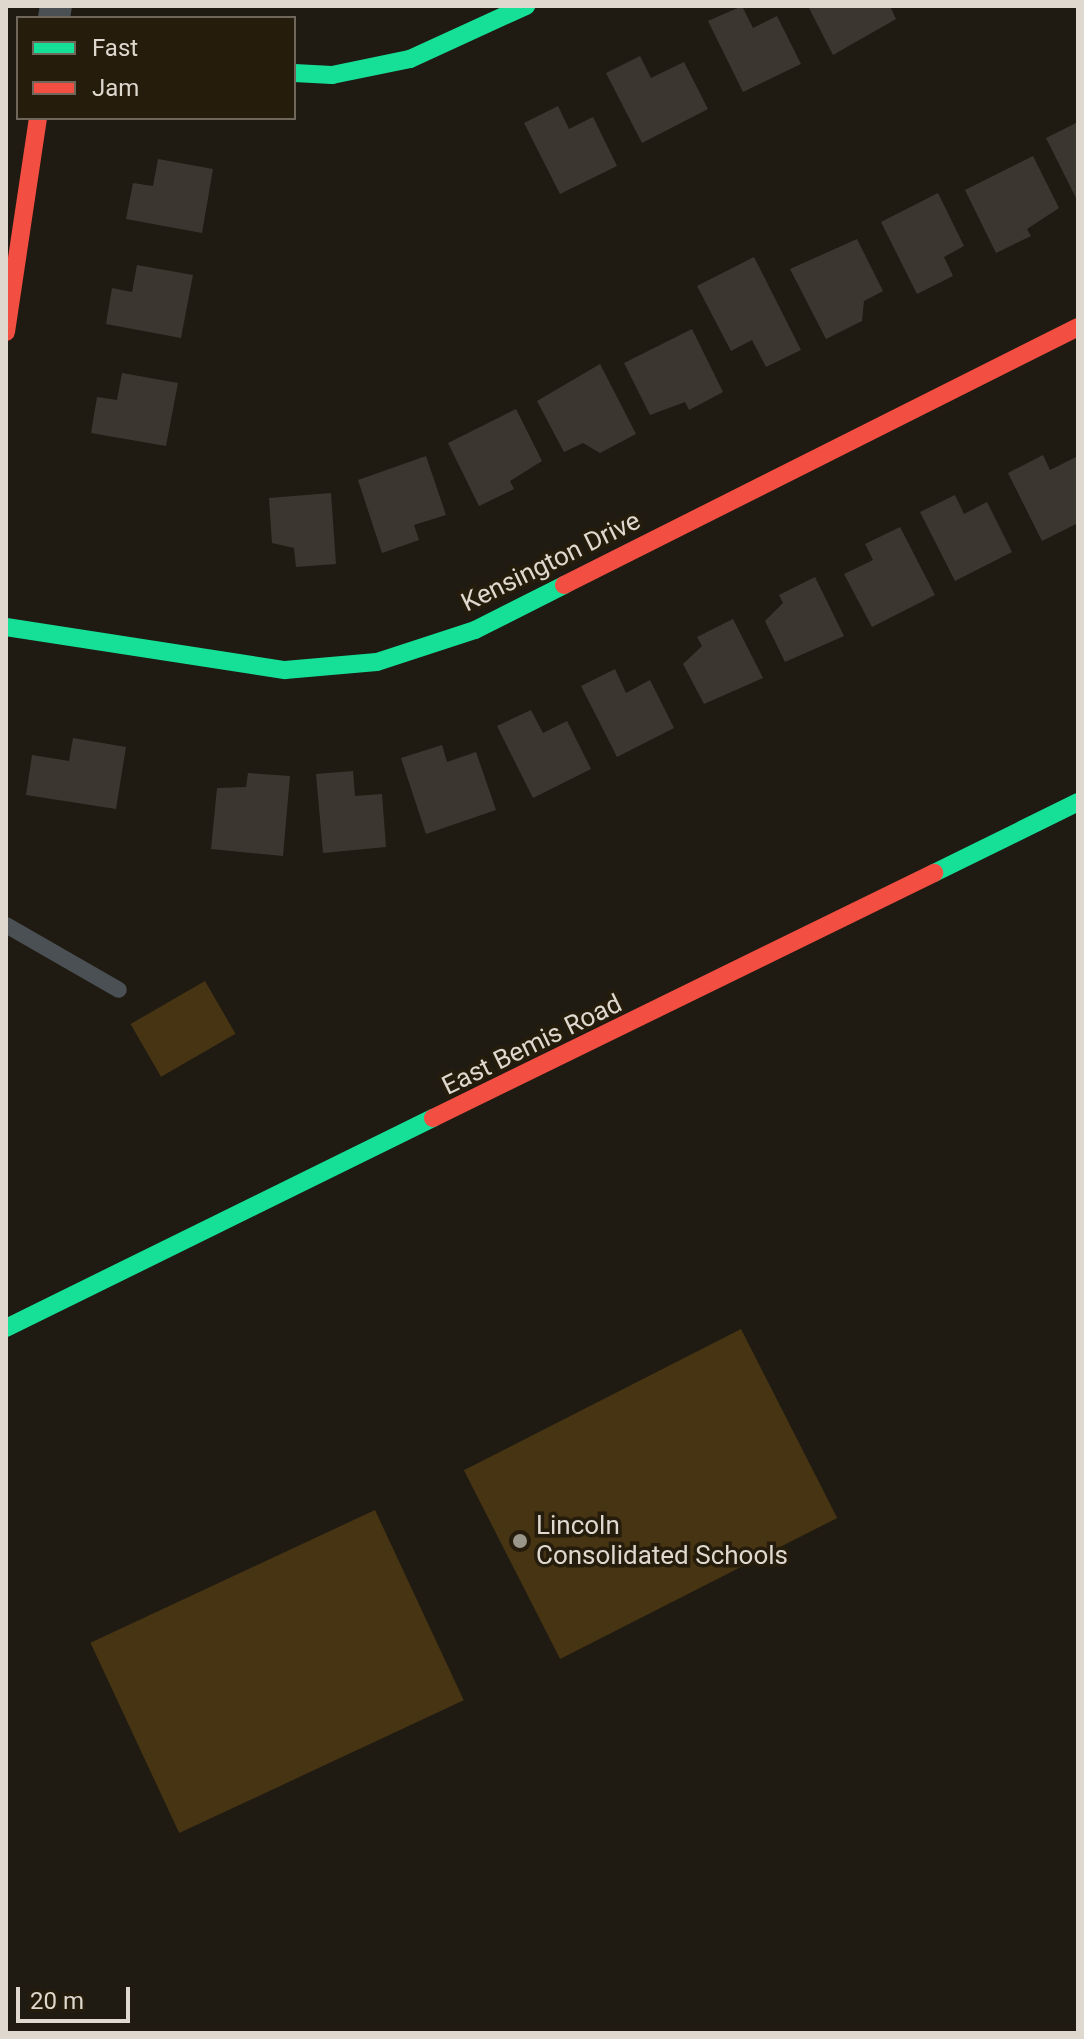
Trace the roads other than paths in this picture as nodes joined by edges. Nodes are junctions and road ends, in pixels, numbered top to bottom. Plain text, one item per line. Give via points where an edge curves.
1 (526, 6) edge
2 (296, 73) edge
3 (38, 120) edge
4 (1078, 327) edge
5 (6, 332) edge
6 (6, 627) edge
7 (1078, 802) edge
8 (6, 925) edge
9 (119, 990) dead end
10 (6, 1328) edge

1 - 2 street via 410,59 332,75
3 - 5 street
4 - 6 street, Kensington Drive via 475,630 377,662 285,670
7 - 10 street, East Bemis Road
8 - 9 lane

